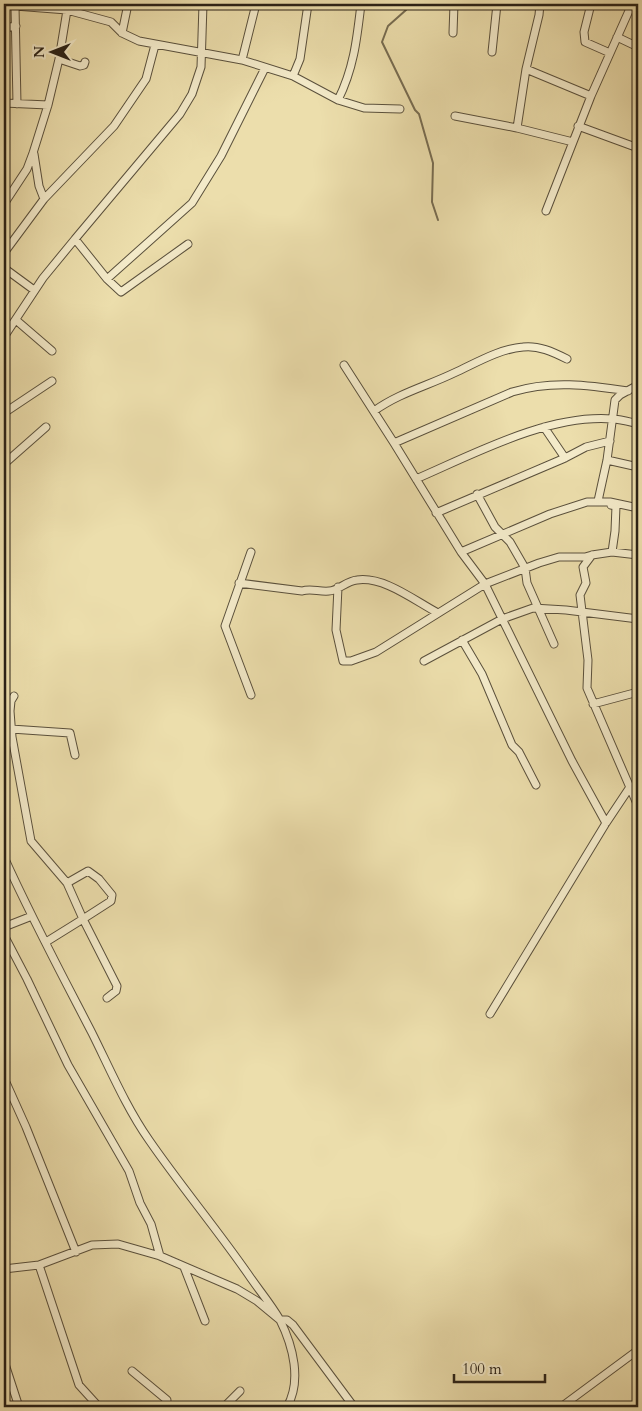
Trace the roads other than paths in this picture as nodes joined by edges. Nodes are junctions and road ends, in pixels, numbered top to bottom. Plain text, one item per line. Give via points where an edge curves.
1 (128, 4) edge
2 (204, 4) edge
3 (256, 4) edge
4 (308, 4) edge
5 (361, 4) edge
6 (454, 4) edge
7 (497, 4) edge
8 (540, 4) edge
9 (591, 4) edge
10 (632, 4) edge
11 (14, 5) edge
12 (67, 7) edge
13 (16, 26) junction
14 (4, 28) edge
15 (122, 33) junction
16 (453, 33) dead end
17 (617, 37) junction
18 (155, 45) junction
19 (638, 47) edge
20 (492, 52) dead end
21 (200, 53) junction
22 (610, 53) junction
23 (59, 59) junction
24 (242, 60) junction
25 (85, 62) dead end
26 (266, 68) junction
27 (526, 69) junction
28 (293, 76) junction
29 (590, 96) junction
30 (338, 100) junction
31 (4, 103) edge
32 (18, 104) junction
33 (48, 106) junction
34 (400, 109) dead end
35 (455, 116) dead end
36 (578, 126) junction
37 (517, 128) junction
38 (572, 142) junction
39 (638, 148) edge
40 (34, 153) junction
41 (44, 199) junction
42 (4, 204) edge
43 (546, 211) dead end
44 (75, 239) junction
45 (188, 244) dead end
46 (4, 253) edge
47 (4, 268) edge
48 (107, 279) junction
49 (34, 290) junction
50 (16, 320) junction
51 (4, 337) edge
52 (52, 351) dead end
53 (567, 359) dead end
54 (344, 365) dead end
55 (52, 381) dead end
56 (638, 385) edge
57 (628, 391) junction
58 (374, 411) junction
59 (4, 413) edge
60 (612, 419) junction
61 (638, 424) edge
62 (544, 427) junction
63 (46, 428) dead end
64 (610, 441) junction
65 (394, 443) junction
66 (565, 458) junction
67 (607, 460) junction
68 (4, 464) edge
69 (638, 467) edge
70 (416, 479) junction
71 (477, 494) junction
72 (598, 501) junction
73 (638, 508) edge
74 (436, 513) junction
75 (502, 534) junction
76 (251, 552) dead end
77 (461, 552) junction
78 (612, 552) junction
79 (592, 555) junction
80 (638, 555) edge
81 (525, 568) junction
82 (239, 583) junction
83 (485, 584) junction
84 (338, 587) junction
85 (538, 608) junction
86 (581, 612) junction
87 (438, 613) junction
88 (502, 618) junction
89 (638, 619) edge
90 (462, 640) junction
91 (554, 644) dead end
92 (424, 661) dead end
93 (638, 692) edge
94 (251, 694) dead end
95 (14, 696) dead end
96 (593, 704) junction
97 (12, 733) junction
98 (4, 737) edge
99 (75, 755) dead end
100 (536, 785) dead end
101 (630, 787) junction
102 (638, 806) edge
103 (606, 823) junction
104 (4, 857) edge
105 (67, 883) junction
106 (32, 916) junction
107 (83, 919) junction
108 (4, 927) edge
109 (4, 935) edge
110 (46, 942) junction
111 (107, 998) dead end
112 (490, 1014) dead end
113 (4, 1078) edge
114 (76, 1252) junction
115 (160, 1256) junction
116 (39, 1265) junction
117 (184, 1267) junction
118 (4, 1269) edge
119 (280, 1320) junction
120 (205, 1321) dead end
121 (638, 1350) edge
122 (4, 1361) edge
123 (132, 1371) dead end
124 (240, 1391) dead end
125 (19, 1407) edge
126 (99, 1407) edge
127 (166, 1407) edge
128 (224, 1407) edge
129 (287, 1407) edge
130 (354, 1407) edge
131 (561, 1407) edge

1 - 15 street
2 - 21 street
3 - 24 street
4 - 28 street via 302,53
5 - 30 street via 355,56
6 - 16 street
7 - 20 street
8 - 27 street
9 - 22 street via 584,32 585,42
10 - 17 street
11 - 12 street
11 - 13 street
12 - 15 street via 111,22
12 - 23 street
13 - 14 street
13 - 32 street
15 - 18 street
17 - 19 street
17 - 22 street
18 - 21 street
18 - 41 street via 146,79 114,126
21 - 24 street
21 - 44 street via 198,79 180,114
22 - 29 street
23 - 25 street via 80,66
23 - 33 street
24 - 26 street
26 - 28 street
26 - 48 street via 221,156 192,203
27 - 29 street
27 - 37 street
28 - 30 street
29 - 36 street
30 - 34 street via 364,108
31 - 32 street
32 - 33 street
33 - 40 street
35 - 37 street
36 - 38 street
36 - 39 street
37 - 38 street
38 - 43 street
40 - 41 street
40 - 42 street via 28,170
41 - 46 street
44 - 48 street
44 - 49 street
45 - 48 street via 121,292
47 - 49 street
49 - 50 street
50 - 51 street
50 - 52 street
53 - 58 street via 540,348 515,348 403,394
54 - 58 street
55 - 59 street
56 - 57 street
57 - 60 street via 615,400
57 - 65 street via 563,384 532,386
58 - 65 street
60 - 61 street
60 - 62 street via 582,420
60 - 64 street
62 - 66 street
62 - 70 street
63 - 68 street
64 - 66 street via 586,447
64 - 67 street
65 - 70 street
66 - 71 street
67 - 69 street
67 - 72 street
70 - 74 street
71 - 74 street
71 - 75 street
72 - 73 street
72 - 75 street via 575,505
72 - 78 street via 616,506
74 - 77 street
75 - 77 street
75 - 81 street
76 - 82 street
77 - 83 street
78 - 79 street
78 - 80 street
79 - 81 street via 552,559
79 - 86 street via 583,566 586,583 580,595
81 - 83 street
81 - 85 street via 527,583
82 - 84 street via 302,591 329,591
82 - 94 street via 225,626
83 - 87 street
83 - 88 street
84 - 87 street via 357,580 376,581
84 - 87 street via 335,620 343,661 376,652
85 - 86 street
85 - 88 street
85 - 91 street
86 - 89 street
86 - 96 street via 588,660 587,688
88 - 90 street
88 - 103 street
90 - 92 street
90 - 100 street via 482,674 512,745
93 - 96 street
95 - 97 street via 10,704
96 - 101 street
97 - 98 street
97 - 99 street via 70,733
97 - 105 street via 30,841
101 - 102 street
101 - 103 street
103 - 112 street
104 - 106 street
105 - 107 street
105 - 107 street via 88,871 112,895 111,901
106 - 108 street
106 - 110 street
107 - 110 street
107 - 111 street via 117,986
109 - 115 street via 68,1065 129,1170
110 - 119 street via 148,1139
113 - 114 street
114 - 115 street via 92,1246 118,1244
114 - 116 street
115 - 117 street
116 - 118 street
116 - 126 street via 79,1385
117 - 119 street via 237,1289
117 - 120 street
119 - 129 street via 294,1360 292,1400
119 - 130 street via 292,1324
121 - 131 street
122 - 125 street
123 - 127 street via 167,1400
124 - 128 street

